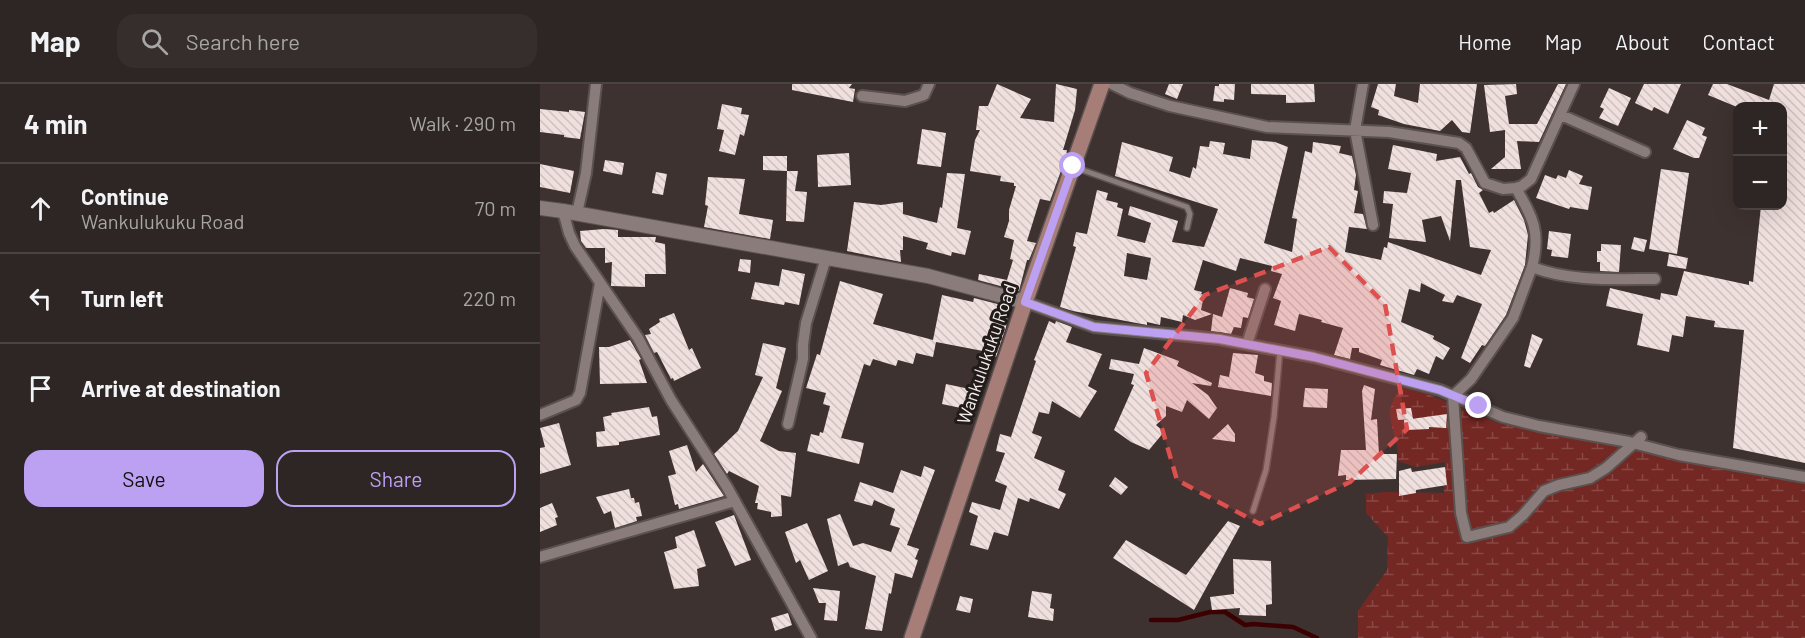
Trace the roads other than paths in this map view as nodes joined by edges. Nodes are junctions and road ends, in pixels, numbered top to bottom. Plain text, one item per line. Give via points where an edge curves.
1 (596, 84) edge
2 (929, 84) edge
3 (1102, 84) edge
4 (1112, 84) edge
5 (1363, 84) edge
6 (1574, 84) edge
7 (862, 96) dead end
8 (1561, 115) junction
9 (1355, 130) junction
10 (1645, 152) dead end
11 (1073, 166) junction
12 (1516, 188) junction
13 (540, 208) edge
14 (563, 211) junction
15 (577, 213) junction
16 (1373, 225) dead end
17 (1187, 228) dead end
18 (826, 258) junction
19 (1532, 267) junction
20 (1655, 279) dead end
21 (600, 283) junction
22 (1265, 289) dead end
23 (1025, 302) junction
24 (1247, 344) junction
25 (1280, 350) junction
26 (1453, 396) junction
27 (540, 415) edge
28 (788, 424) dead end
29 (1637, 440) junction
30 (1805, 477) edge
31 (735, 501) junction
32 (1253, 511) dead end
33 (540, 557) edge
34 (811, 638) edge
35 (912, 638) edge

1 - 15 street via 586,173
2 - 7 street via 924,95 905,101
3 - 11 main road, Wankulukuku Road
4 - 9 street via 1170,106 1267,127
5 - 9 street
6 - 8 street
8 - 10 street
8 - 12 street via 1531,178
9 - 12 street via 1459,143 1466,148 1485,183 1503,189
9 - 16 street
11 - 17 lane via 1187,207
11 - 23 main road, Wankulukuku Road
12 - 19 street via 1535,225
13 - 14 street
14 - 15 street
14 - 21 street via 575,246
15 - 18 street
18 - 23 street via 928,276
18 - 28 street via 806,323 803,359
19 - 20 street via 1587,278
19 - 26 street via 1513,318 1471,379
21 - 27 street via 580,393 576,400
21 - 31 street via 638,338 671,400
22 - 24 street
23 - 24 street via 1094,327
23 - 35 main road, Wankulukuku Road
24 - 25 street
25 - 26 street
25 - 32 lane via 1266,470
26 - 29 street via 1503,417 1539,426
26 - 29 street via 1461,513 1467,537 1509,527 1544,491 1590,478
29 - 30 street via 1679,455
31 - 33 street
31 - 34 street

